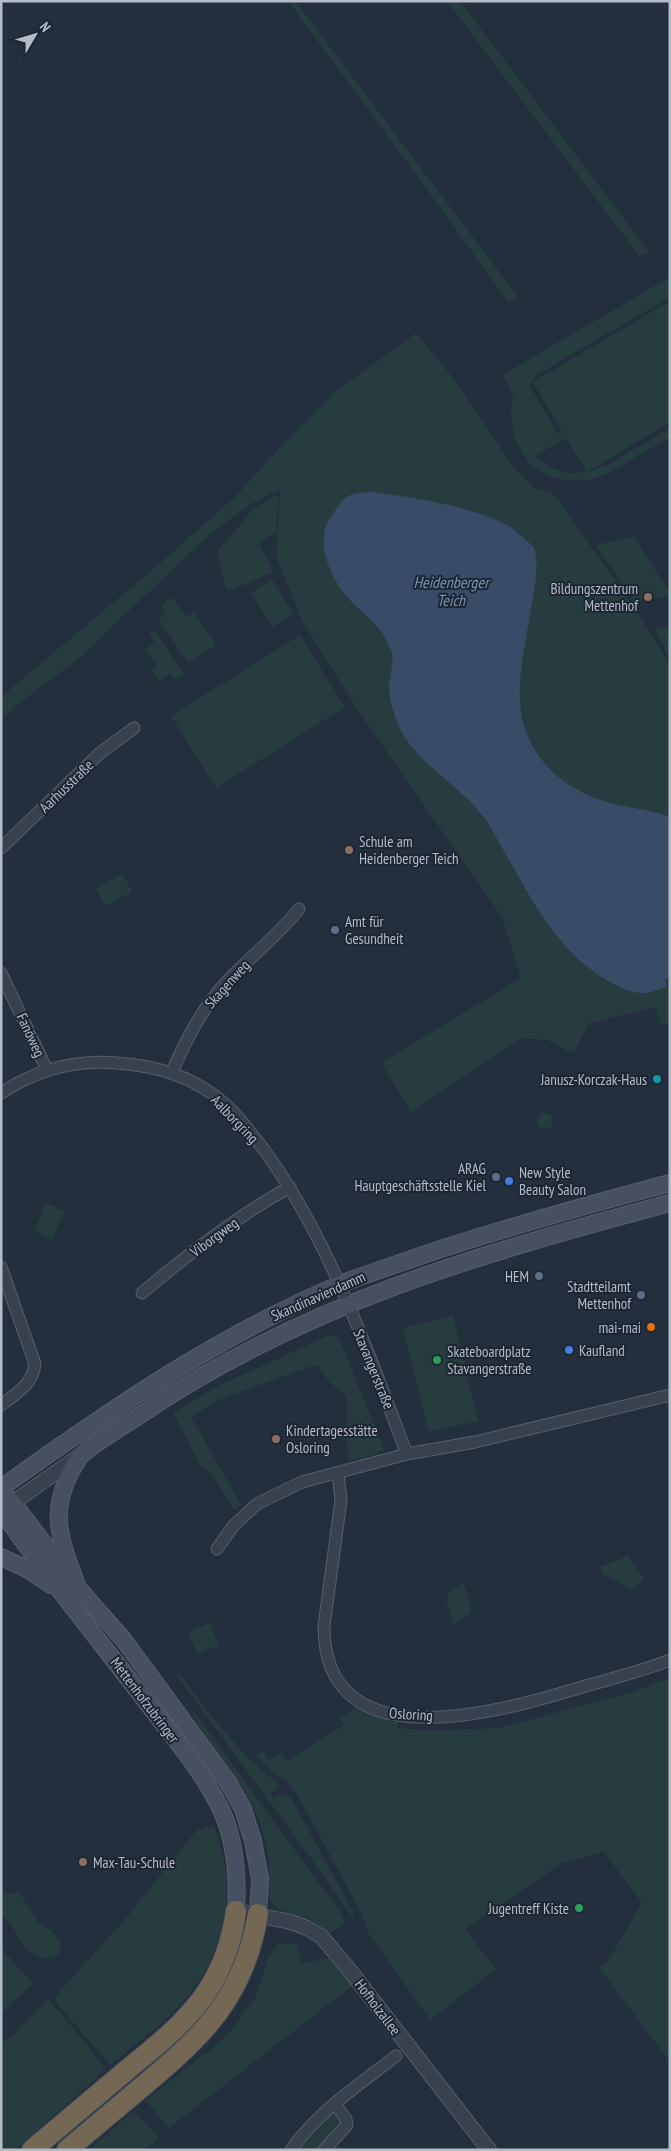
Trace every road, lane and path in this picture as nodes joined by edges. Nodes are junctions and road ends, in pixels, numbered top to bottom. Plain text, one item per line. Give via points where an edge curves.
1 (134, 728) dead end
2 (1, 848) edge
3 (299, 909) dead end
4 (1, 973) edge
5 (47, 1070) junction
6 (172, 1072) junction
7 (1, 1093) edge
8 (670, 1183) edge
9 (290, 1188) junction
10 (670, 1203) edge
11 (1, 1266) edge
12 (339, 1285) junction
13 (142, 1293) dead end
14 (348, 1303) junction
15 (670, 1395) edge
16 (1, 1405) edge
17 (408, 1454) junction
18 (80, 1456) junction
19 (338, 1473) junction
20 (1, 1488) edge
21 (4, 1506) edge
22 (217, 1549) dead end
23 (1, 1557) edge
24 (72, 1592) junction
25 (670, 1660) edge
26 (236, 1911) junction
27 (258, 1914) junction
28 (396, 2056) dead end
29 (335, 2104) junction
30 (32, 2150) edge
31 (67, 2150) edge
32 (291, 2150) edge
33 (324, 2150) edge
34 (489, 2150) edge

1 - 2 street, Aarhusstraße via 106,748
3 - 6 street, Skagenweg via 208,1004 193,1026
4 - 5 street, Fanöweg
5 - 6 street, Aalborgring via 102,1062 148,1066
5 - 7 street, Aalborgring via 23,1079
6 - 9 street, Aalborgring via 212,1093 236,1114
8 - 12 main road, Skandinaviendamm via 499,1230
9 - 12 street, Aalborgring
9 - 13 street, Viborgweg via 241,1217
10 - 14 main road, Skandinaviendamm via 439,1269
11 - 16 street via 35,1364 32,1377
12 - 14 street, Stavangerstraße
12 - 20 main road, Skandinaviendamm via 256,1324 177,1367
14 - 17 street, Stavangerstraße
14 - 18 main road, Skandinaviendamm via 283,1332 210,1371
15 - 17 street via 475,1442
17 - 19 street
18 - 21 street, Skandinaviendamm
18 - 24 main road, Skandinaviendamm via 63,1488 58,1513
19 - 22 street via 302,1482 257,1504 239,1518
19 - 25 street, Osloring via 341,1500 324,1641 336,1679 364,1705 407,1716 475,1714 540,1700
21 - 24 main road, Mettenhofzubringer
23 - 24 main road
24 - 26 main road, Mettenhofzubringer via 214,1796 233,1848 237,1873
24 - 27 main road, Mettenhofzubringer via 123,1639 232,1788 249,1825 256,1854 260,1879
26 - 27 street, Hofholzallee
26 - 30 highway via 222,1964 196,2006 157,2045
27 - 31 highway via 250,1953 230,1996 213,2021 173,2061
27 - 34 street, Hofholzallee via 307,1928 327,1943
28 - 29 street
29 - 32 street via 308,2126
29 - 33 street via 347,2125

